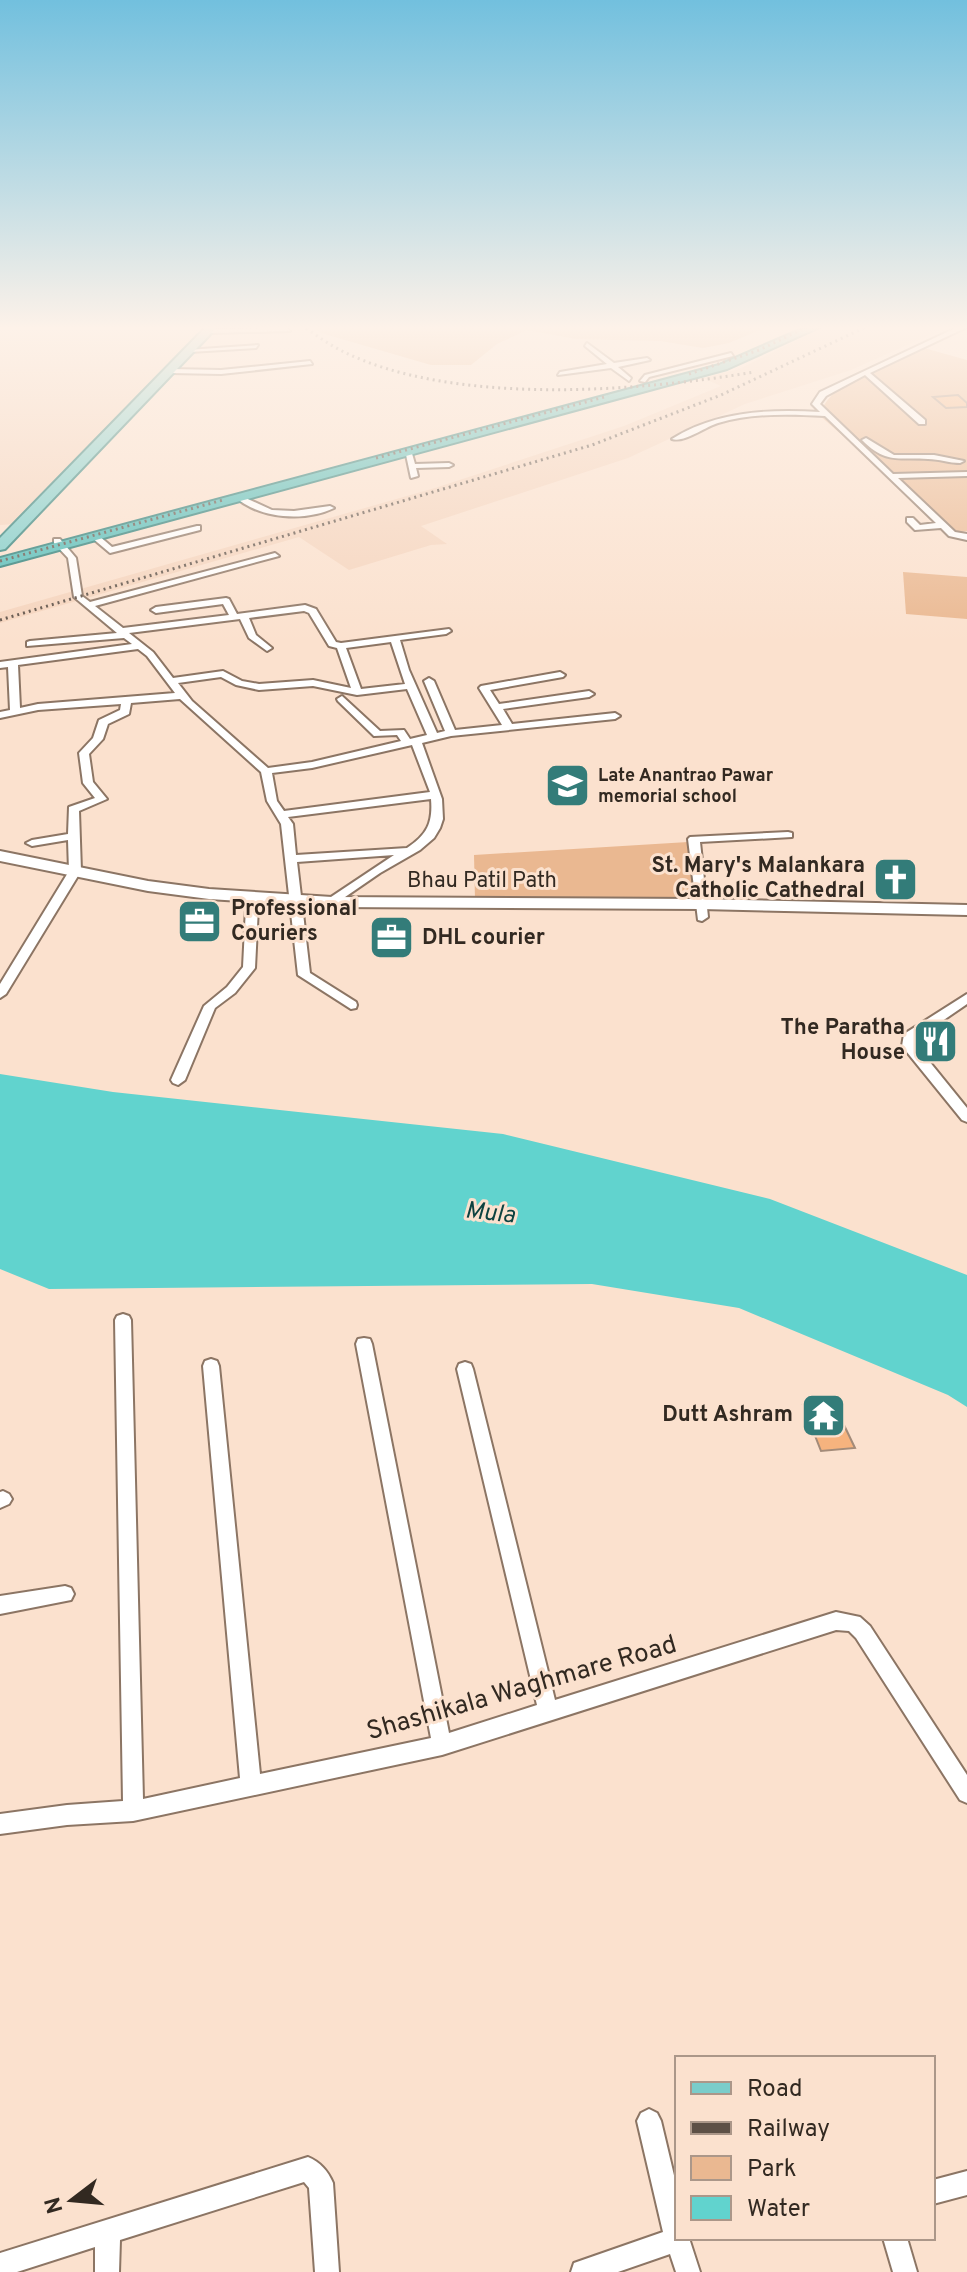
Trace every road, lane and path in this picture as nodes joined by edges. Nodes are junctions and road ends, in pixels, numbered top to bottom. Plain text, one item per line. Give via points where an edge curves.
1 (113, 431) edge
2 (487, 431) edge
3 (694, 431) edge
4 (844, 433) joint
5 (676, 439) dead end
6 (411, 454) junction
7 (960, 461) dead end
8 (449, 465) dead end
9 (967, 474) edge
10 (414, 476) dead end
11 (891, 476) junction
12 (239, 497) junction
13 (330, 508) dead end
14 (910, 520) dead end
15 (943, 525) junction
16 (197, 528) dead end
17 (95, 537) junction
18 (967, 537) edge
19 (2, 542) edge
20 (59, 544) junction
21 (275, 556) dead end
22 (0, 559) edge
23 (89, 605) junction
24 (156, 610) dead end
25 (239, 617) junction
26 (446, 631) dead end
27 (122, 633) junction
28 (395, 639) junction
29 (30, 644) dead end
30 (141, 646) junction
31 (341, 646) junction
32 (267, 648) dead end
33 (13, 664) junction
34 (0, 665) edge
35 (560, 675) dead end
36 (170, 681) junction
37 (429, 681) dead end
38 (411, 686) junction
39 (357, 692) junction
40 (589, 694) dead end
41 (181, 696) junction
42 (342, 699) dead end
43 (126, 701) junction
44 (496, 707) junction
45 (15, 711) junction
46 (0, 715) edge
47 (615, 716) dead end
48 (509, 727) junction
49 (451, 733) junction
50 (433, 737) junction
51 (412, 743) junction
52 (266, 771) junction
53 (435, 795) junction
54 (281, 815) junction
55 (788, 835) dead end
56 (74, 836) junction
57 (32, 843) dead end
58 (410, 851) junction
59 (0, 856) edge
60 (290, 859) junction
61 (0, 868) edge
62 (72, 878) junction
63 (332, 902) junction
64 (296, 905) junction
65 (252, 907) junction
66 (702, 910) junction
67 (967, 910) edge
68 (967, 924) edge
69 (0, 994) edge
70 (967, 998) edge
71 (351, 1005) dead end
72 (178, 1080) dead end
73 (966, 1114) edge
74 (123, 1320) dead end
75 (364, 1344) dead end
76 (211, 1366) dead end
77 (465, 1369) dead end
78 (65, 1594) dead end
79 (0, 1605) edge
80 (549, 1713) junction
81 (442, 1745) junction
82 (251, 1785) junction
83 (967, 1793) edge
84 (133, 1811) junction
85 (0, 1824) edge
86 (649, 2121) dead end
87 (967, 2183) edge
88 (935, 2191) edge
89 (675, 2230) edge
90 (108, 2231) junction
91 (675, 2239) edge
92 (678, 2240) edge
93 (896, 2240) edge
94 (0, 2265) edge
95 (107, 2272) edge
96 (327, 2272) edge
97 (583, 2272) edge
98 (688, 2272) edge
99 (905, 2272) edge

1 - 19 main road
2 - 6 highway
3 - 5 street
4 - 7 street via 863,437 897,459
4 - 11 street
6 - 8 street
6 - 10 street
6 - 12 highway
6 - 20 highway
9 - 11 street
11 - 15 street
12 - 13 street via 263,512
12 - 17 highway
14 - 15 street via 918,528
15 - 18 street via 956,536
16 - 17 street via 110,550
17 - 20 highway
20 - 22 highway
20 - 23 street via 72,558 78,597
21 - 23 street
23 - 27 street
24 - 25 street via 226,601
25 - 27 street
25 - 31 street via 308,608 328,639
25 - 32 street
26 - 28 street
27 - 29 street
27 - 30 street
28 - 31 street
28 - 38 street
30 - 33 street
30 - 36 street
31 - 39 street
33 - 34 street
33 - 45 street
35 - 44 street via 484,688
36 - 39 street via 223,674 259,687 313,683
36 - 41 street
37 - 49 street
38 - 39 street
38 - 50 street
40 - 44 street
41 - 43 street
41 - 52 street
42 - 51 street via 378,734 400,732
43 - 45 street
43 - 56 street via 125,712 103,722 98,739 84,753 88,783 102,799 73,809
44 - 48 street
45 - 46 street
47 - 48 street
48 - 49 street
49 - 50 street
50 - 51 street
51 - 52 street
51 - 53 street
52 - 54 street via 272,801
53 - 54 street
53 - 58 street via 433,831
54 - 60 street via 287,824
55 - 66 street via 694,839
56 - 57 street
56 - 62 street
58 - 60 street
58 - 63 street
59 - 62 main road, Bhau Patil Path
60 - 64 street
61 - 62 main road, Bhau Patil Path
62 - 64 main road, Bhau Patil Path
62 - 65 main road, Bhau Patil Path via 195,903
62 - 69 street
63 - 64 main road, Bhau Patil Path
63 - 66 main road, Bhau Patil Path
64 - 65 main road, Bhau Patil Path
64 - 66 main road, Bhau Patil Path
64 - 71 street via 304,975
65 - 72 street via 249,968 210,1006
66 - 67 main road, Bhau Patil Path
66 - 68 main road, Bhau Patil Path
70 - 73 street via 909,1037 909,1046
74 - 84 street
75 - 81 street
76 - 82 street
77 - 80 street
78 - 79 street
80 - 81 street, Shashikala Waghmare Road
80 - 83 street, Shashikala Waghmare Road via 817,1625 853,1623
81 - 82 street, Shashikala Waghmare Road
82 - 84 street, Shashikala Waghmare Road
84 - 85 street, Shashikala Waghmare Road
86 - 89 street
87 - 88 street
90 - 94 street
90 - 95 street
90 - 96 street via 308,2169 321,2183
91 - 97 street
92 - 98 street
93 - 99 street

